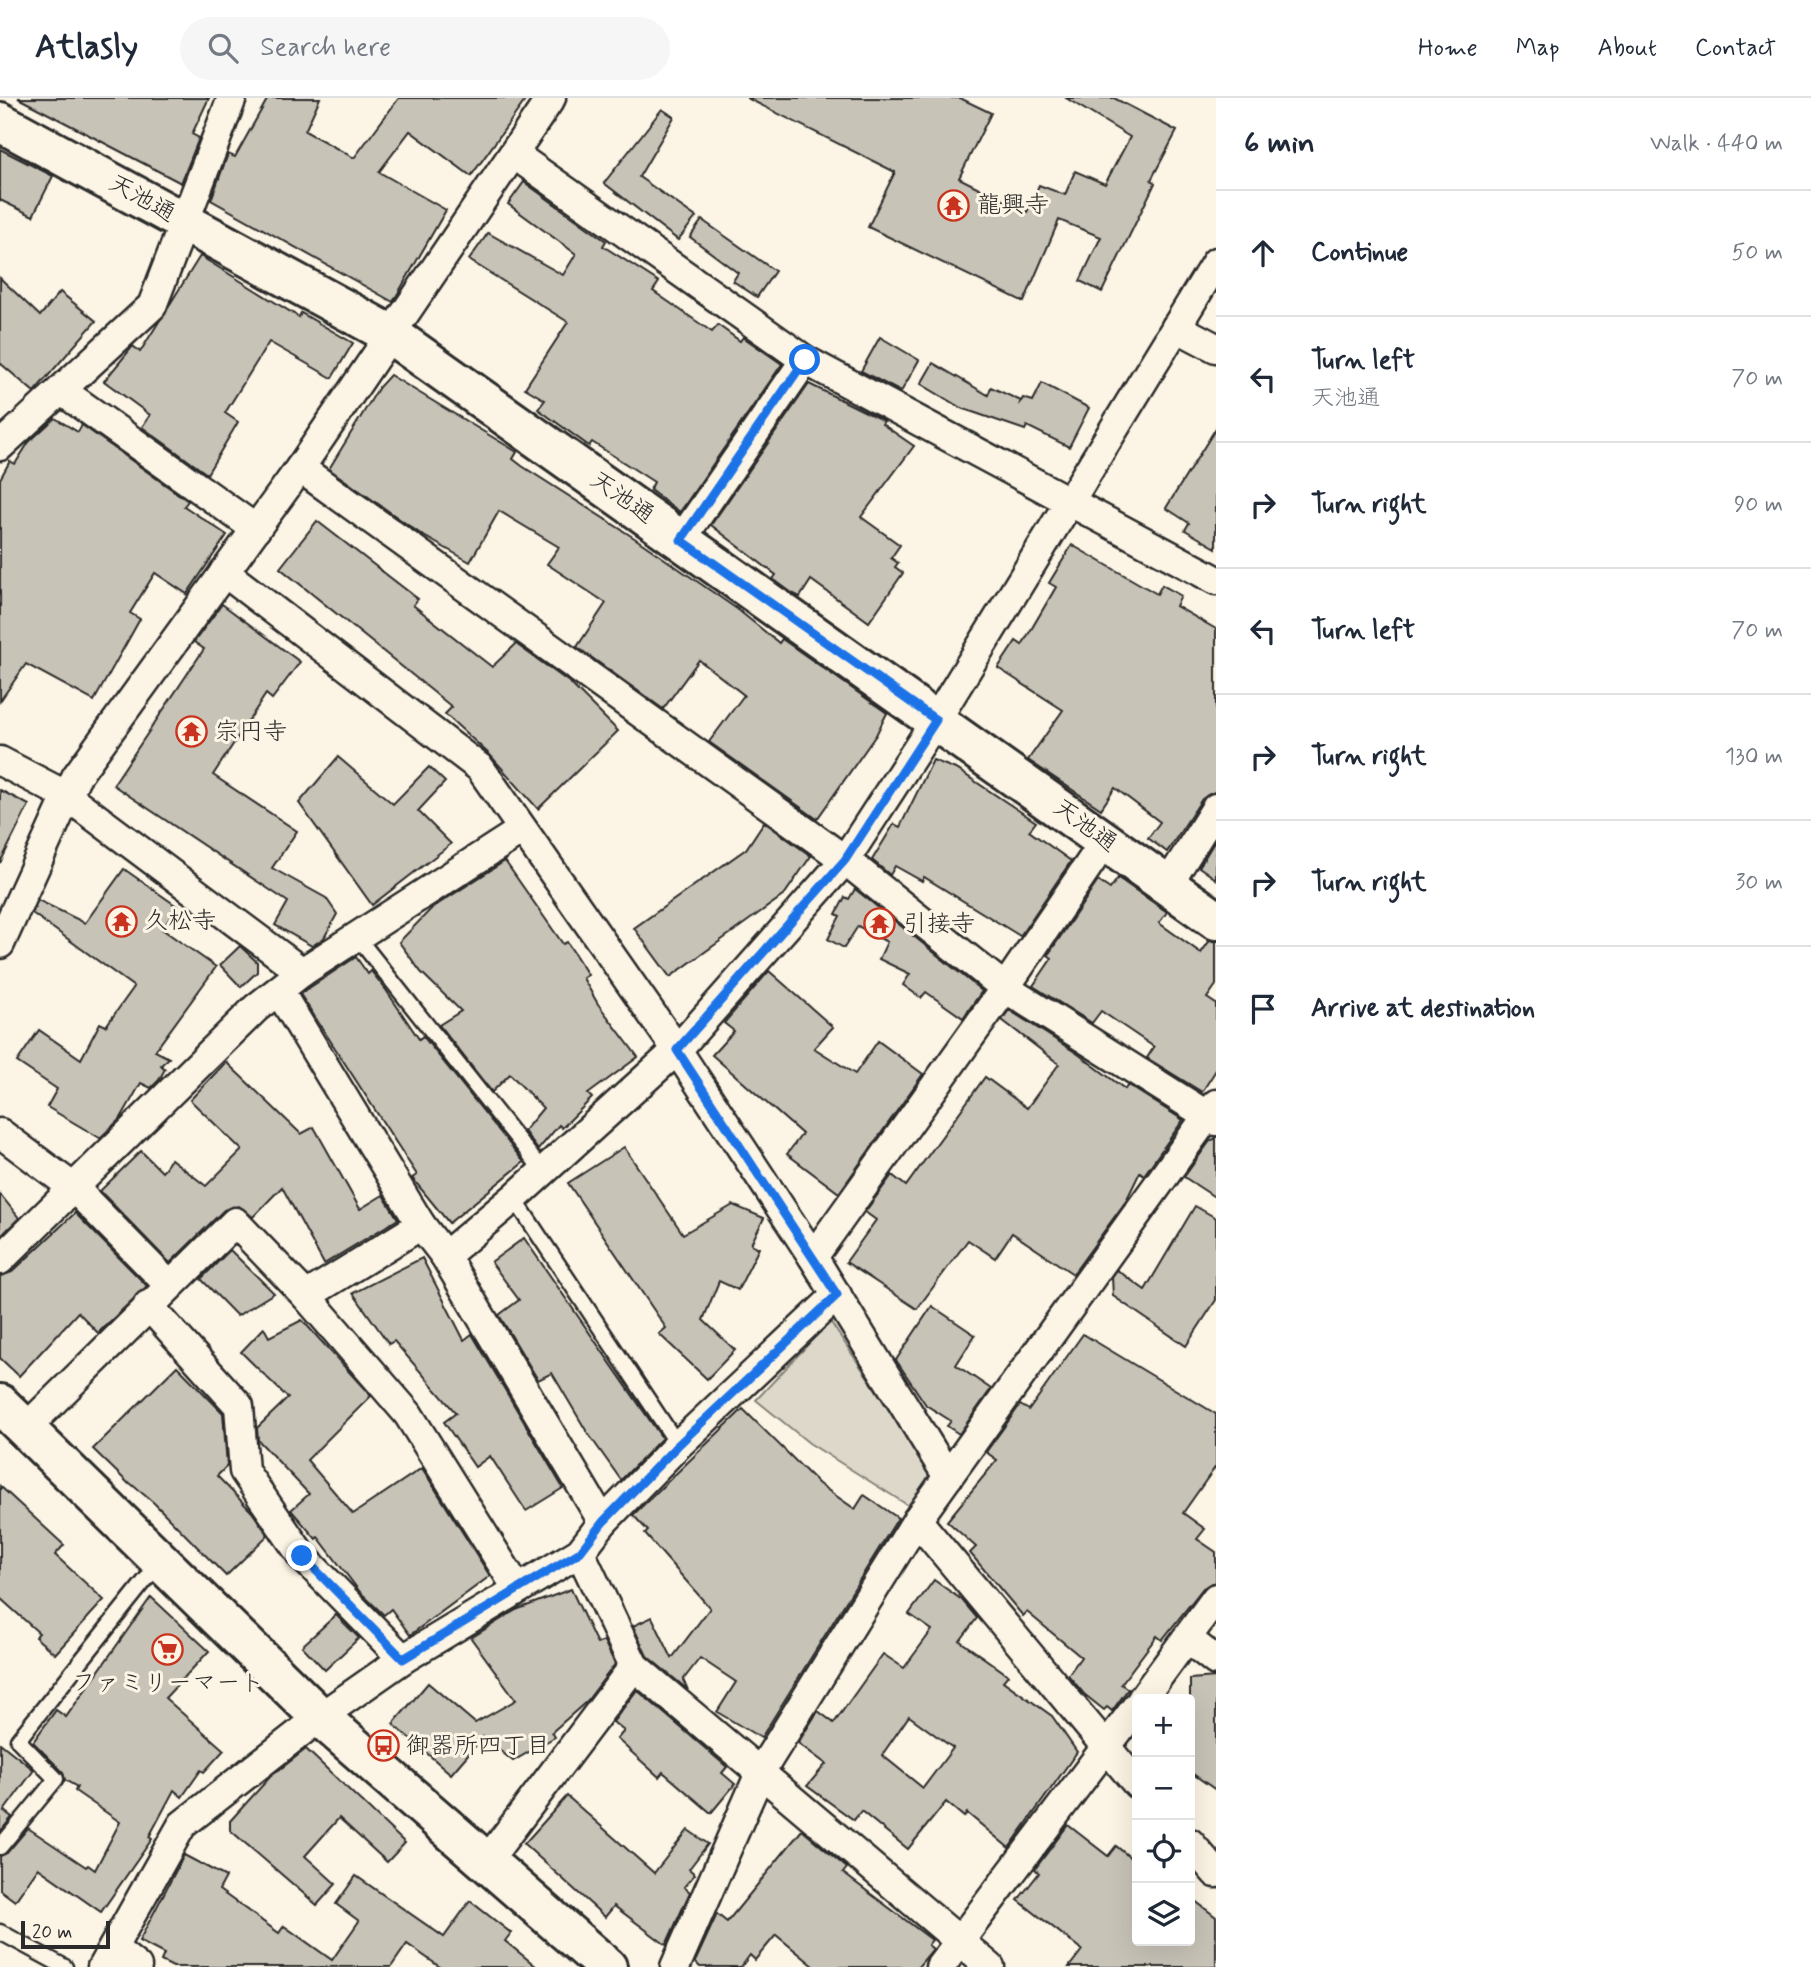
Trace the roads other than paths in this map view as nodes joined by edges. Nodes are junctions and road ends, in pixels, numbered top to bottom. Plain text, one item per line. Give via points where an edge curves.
1 (232, 98) edge
2 (551, 98) edge
3 (0, 122) edge
4 (515, 155) junction
5 (185, 223) junction
6 (1216, 262) edge
7 (1177, 327) junction
8 (390, 334) junction
9 (1216, 348) edge
10 (805, 360) junction
11 (62, 391) junction
12 (0, 446) edge
13 (300, 468) junction
14 (1070, 502) junction
15 (256, 528) junction
16 (681, 540) junction
17 (224, 572) junction
18 (1216, 580) edge
19 (936, 720) junction
20 (0, 761) edge
21 (67, 796) junction
22 (1216, 808) edge
23 (522, 830) junction
24 (1105, 841) junction
25 (845, 860) junction
26 (1167, 886) junction
27 (1216, 920) edge
28 (357, 937) junction
29 (0, 944) edge
30 (302, 972) junction
31 (1005, 988) junction
32 (279, 991) junction
33 (677, 1050) junction
34 (1213, 1114) edge
35 (0, 1133) edge
36 (542, 1170) junction
37 (75, 1189) junction
38 (514, 1198) junction
39 (421, 1225) junction
40 (445, 1256) junction
41 (813, 1257) junction
42 (0, 1260) edge
43 (169, 1285) junction
44 (837, 1295) junction
45 (306, 1296) junction
46 (148, 1305) junction
47 (13, 1416) edge
48 (678, 1445) junction
49 (948, 1477) junction
50 (917, 1520) junction
51 (603, 1522) junction
52 (580, 1552) junction
53 (159, 1563) junction
54 (517, 1588) junction
55 (1216, 1598) edge
56 (1188, 1639) junction
57 (403, 1659) junction
58 (1216, 1661) edge
59 (634, 1666) junction
60 (1146, 1694) edge
61 (1132, 1712) edge
62 (320, 1717) junction
63 (1105, 1747) junction
64 (761, 1772) junction
65 (1132, 1778) edge
66 (0, 1847) edge
67 (1195, 1849) edge
68 (487, 1861) junction
69 (1216, 1873) edge
70 (0, 1932) edge
71 (959, 1942) junction
72 (108, 1958) edge
73 (65, 1967) edge
74 (136, 1967) edge
75 (607, 1967) edge
76 (675, 1967) edge
77 (940, 1967) edge
78 (990, 1967) edge

1 - 5 street
2 - 4 street
3 - 5 street, 天池通
4 - 8 street
4 - 10 street
5 - 8 street, 天池通
5 - 11 street via 152,306
6 - 7 street
7 - 9 street
7 - 14 street
8 - 13 street
8 - 16 street, 天池通
10 - 14 street
10 - 16 street
11 - 12 street
11 - 15 street
13 - 15 street
13 - 25 street
14 - 18 street
14 - 19 street
15 - 17 street
16 - 19 street, 天池通
17 - 21 street via 76,777
17 - 23 street via 480,768
19 - 24 street, 天池通
19 - 25 street
20 - 21 street
21 - 29 street
21 - 30 street
22 - 26 street
23 - 28 street
23 - 33 street
24 - 26 street, 天池通
24 - 31 street
25 - 31 street
25 - 33 street
26 - 27 street, 天池通
28 - 30 street
28 - 36 lane
30 - 32 street
31 - 34 street
31 - 41 street
32 - 37 street via 256,1008
32 - 39 street
33 - 36 street
33 - 41 street
34 - 49 street
35 - 37 street
36 - 38 street
37 - 42 street
37 - 43 street
38 - 40 street
38 - 48 lane
39 - 40 street
39 - 45 street
40 - 51 street
41 - 44 street
43 - 45 street via 235,1222
43 - 46 street
44 - 48 street
44 - 49 street
45 - 54 street via 408,1413
46 - 47 street
46 - 57 street via 239,1406 244,1471 302,1556
47 - 53 street
48 - 51 street
49 - 50 street
50 - 63 street
50 - 64 street
51 - 52 street
52 - 54 street
52 - 59 street
53 - 62 street
53 - 66 lane via 18,1740 56,1779
54 - 57 street
55 - 56 street
56 - 58 street
56 - 60 street
57 - 62 street
59 - 64 street
59 - 68 street
61 - 63 street
62 - 68 street
62 - 72 street via 182,1825
63 - 65 street
63 - 71 street
64 - 71 street
64 - 76 street
67 - 69 street
68 - 75 street
70 - 73 lane
71 - 77 street
71 - 78 street
72 - 74 street

